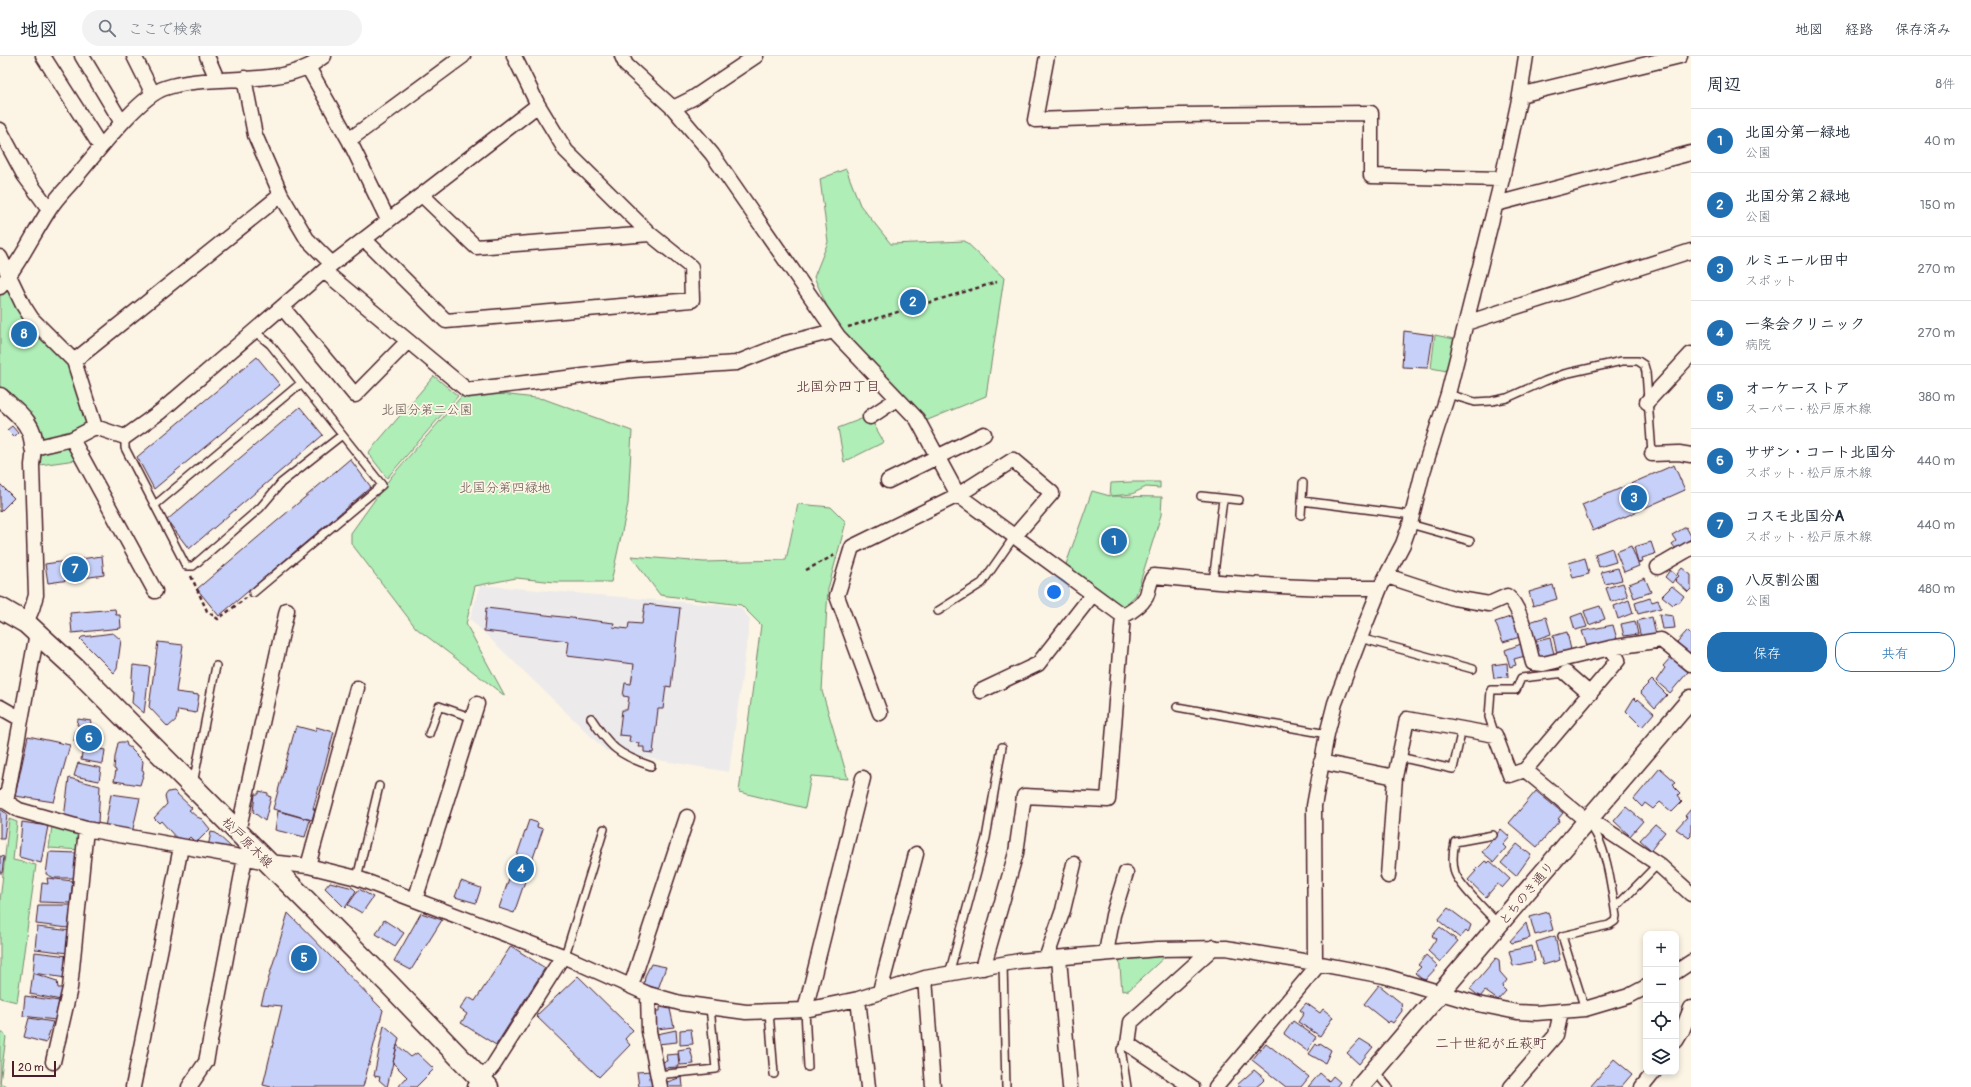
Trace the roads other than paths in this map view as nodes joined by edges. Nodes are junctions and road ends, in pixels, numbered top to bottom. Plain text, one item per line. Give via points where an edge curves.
1 (43, 56) edge
2 (82, 56) edge
3 (134, 56) edge
4 (207, 56) edge
5 (324, 56) edge
6 (463, 56) edge
7 (514, 56) edge
8 (622, 56) edge
9 (1047, 56) edge
10 (1526, 56) edge
11 (1680, 56) edge
12 (748, 59) edge
13 (308, 67) junction
14 (244, 78) junction
15 (217, 79) junction
16 (153, 94) junction
17 (1520, 95) junction
18 (538, 105) junction
19 (673, 108) junction
20 (122, 123) junction
21 (0, 130) edge
22 (349, 140) junction
23 (101, 147) junction
24 (1691, 153) edge
25 (1502, 179) junction
26 (281, 194) junction
27 (422, 195) junction
28 (1496, 204) junction
29 (49, 209) junction
30 (388, 220) junction
31 (650, 234) junction
32 (364, 239) junction
33 (1691, 251) edge
34 (0, 257) edge
35 (328, 267) junction
36 (4, 281) edge
37 (282, 307) junction
38 (1466, 323) junction
39 (254, 331) junction
40 (834, 331) junction
41 (408, 341) junction
42 (1691, 354) edge
43 (74, 361) junction
44 (301, 383) junction
45 (1448, 394) junction
46 (0, 397) edge
47 (897, 399) junction
48 (1648, 402) junction
49 (870, 417) dead end
50 (95, 427) junction
51 (984, 434) dead end
52 (342, 435) junction
53 (125, 437) junction
54 (72, 439) junction
55 (34, 448) junction
56 (1652, 454) joint
57 (1691, 455) edge
58 (936, 456) junction
59 (888, 481) dead end
60 (1303, 484) dead end
61 (958, 495) junction
62 (1201, 496) dead end
63 (1223, 499) junction
64 (1239, 500) dead end
65 (1302, 501) junction
66 (155, 505) junction
67 (1301, 515) dead end
68 (1411, 520) junction
69 (1014, 537) junction
70 (1470, 541) dead end
71 (1691, 548) edge
72 (1658, 568) dead end
73 (1213, 582) junction
74 (1383, 582) junction
75 (155, 591) dead end
76 (253, 593) road end
77 (1092, 595) junction
78 (0, 608) edge
79 (287, 610) dead end
80 (938, 611) dead end
81 (1123, 616) junction
82 (31, 628) junction
83 (1360, 638) junction
84 (1610, 648) junction
85 (1691, 664) edge
86 (216, 666) dead end
87 (1473, 669) dead end
88 (1566, 673) joint
89 (357, 688) dead end
90 (981, 691) dead end
91 (1590, 694) junction
92 (1691, 699) edge
93 (477, 704) dead end
94 (0, 707) edge
95 (1178, 707) dead end
96 (880, 713) dead end
97 (473, 718) junction
98 (591, 718) dead end
99 (21, 719) junction
100 (1462, 730) junction
101 (429, 734) dead end
102 (1327, 734) junction
103 (1495, 735) junction
104 (1002, 747) dead end
105 (1399, 757) junction
106 (1321, 762) junction
107 (651, 766) dead end
108 (1525, 770) junction
109 (863, 778) dead end
110 (1395, 778) junction
111 (379, 786) dead end
112 (192, 788) junction
113 (3, 800) edge
114 (687, 817) dead end
115 (1586, 821) junction
116 (86, 829) junction
117 (604, 829) dead end
118 (238, 832) junction
119 (1493, 835) dead end
120 (181, 847) junction
121 (916, 854) dead end
122 (245, 858) junction
123 (268, 862) junction
124 (1074, 864) dead end
125 (1658, 864) junction
126 (308, 866) junction
127 (1126, 874) dead end
128 (1388, 876) dead end
129 (357, 878) junction
130 (1691, 894) edge
131 (415, 900) junction
132 (1615, 908) junction
133 (1499, 925) junction
134 (1214, 948) junction
135 (1106, 954) junction
136 (563, 956) junction
137 (1052, 958) junction
138 (1691, 962) edge
139 (1317, 963) junction
140 (1003, 964) junction
141 (983, 968) junction
142 (1679, 970) edge
143 (949, 974) junction
144 (925, 978) junction
145 (631, 986) junction
146 (1643, 989) edge
147 (880, 991) junction
148 (648, 994) junction
149 (1440, 994) junction
150 (858, 999) junction
151 (710, 1007) junction
152 (1691, 1008) edge
153 (1585, 1009) junction
154 (805, 1010) junction
155 (768, 1012) junction
156 (1561, 1012) junction
157 (1677, 1039) edge
158 (1128, 1044) junction
159 (53, 1062) dead end
160 (808, 1067) dead end
161 (1374, 1070) junction
162 (774, 1074) dead end
163 (1652, 1075) edge
164 (658, 1081) edge
165 (481, 1085) edge
166 (133, 1087) edge
167 (189, 1087) edge
168 (868, 1087) edge
169 (933, 1087) edge
170 (1006, 1087) edge
171 (1070, 1087) edge
172 (1127, 1087) edge
173 (1192, 1087) edge
174 (1216, 1087) edge
175 (1360, 1087) edge
176 (1388, 1087) edge
177 (1511, 1087) edge
178 (1642, 1087) edge

1 - 23 street
2 - 20 street
3 - 16 street
4 - 15 street
5 - 13 street
6 - 22 street
7 - 18 street
8 - 19 street via 626,65
9 - 25 street via 1036,120 1371,113 1371,176
10 - 17 street
11 - 17 street
12 - 19 street via 693,98
13 - 14 street via 275,76
13 - 22 street
14 - 15 street
14 - 26 street via 255,135
15 - 16 street via 186,83
16 - 20 street
17 - 25 street
18 - 27 street
18 - 31 street via 566,151
19 - 40 street via 712,154
20 - 23 street
21 - 29 street via 24,176
22 - 30 street
23 - 29 street
24 - 28 street
25 - 28 street
26 - 35 street
26 - 43 street
27 - 30 street
27 - 31 street via 476,247
28 - 38 street
29 - 36 street via 21,260
30 - 32 street
31 - 32 street via 691,268 692,300 446,321
32 - 35 street
33 - 38 street
34 - 36 street
35 - 37 street
35 - 41 street
36 - 43 street via 32,319
37 - 39 street
37 - 41 street via 355,395
38 - 45 street
39 - 44 lane via 270,344
39 - 53 street via 160,412
40 - 41 street via 786,343 736,363 633,370 467,390
40 - 47 street
42 - 48 street
43 - 50 street
44 - 52 lane
44 - 66 lane
45 - 48 lane via 1475,402 1492,401 1507,398 1564,374 1594,366 1638,361 1646,372
45 - 68 street via 1422,475
46 - 55 street via 32,430
47 - 49 street
47 - 58 street via 917,419
48 - 56 lane
50 - 53 street
50 - 54 street
51 - 58 street
52 - 66 lane via 281,483 260,508 193,566 186,566
52 - 76 lane via 382,485
53 - 66 lane via 125,448
54 - 55 street
54 - 75 street
55 - 82 street via 32,465 36,594
56 - 57 street
58 - 59 street
58 - 61 street
60 - 65 lane
61 - 69 street
61 - 69 street via 1013,460 1052,493
61 - 96 street via 852,547 837,596
62 - 63 lane
63 - 64 lane
63 - 73 lane
65 - 67 lane
65 - 68 lane
68 - 70 lane
68 - 74 street via 1403,544
69 - 77 street
69 - 80 lane via 982,583
71 - 72 street
73 - 74 street via 1308,589
73 - 81 street via 1154,576 1149,582 1146,596 1132,611
74 - 83 street
74 - 84 street via 1489,604 1507,596 1512,599 1520,618 1533,663 1557,662
77 - 81 street
77 - 90 street via 1038,664
78 - 82 main road, 松戸原木線
79 - 118 street
81 - 141 street via 1108,800 1024,796 1016,852
82 - 99 street
82 - 112 main road, 松戸原木線 via 76,669
83 - 87 lane
83 - 102 street via 1335,703
84 - 85 street via 1662,640
84 - 91 street via 1618,660
86 - 112 lane
88 - 91 street
88 - 103 lane via 1521,678 1516,690 1491,690 1489,717
89 - 126 street
91 - 108 street
92 - 115 street, とちのき通り
93 - 97 street
94 - 99 street
95 - 102 lane
97 - 101 lane via 439,706
97 - 131 street
98 - 107 lane via 616,750
99 - 113 street
100 - 103 street
100 - 105 street via 1407,719
100 - 105 lane via 1453,769
102 - 106 street
103 - 108 street via 1510,775
104 - 143 lane via 986,838
105 - 110 street
106 - 110 street
106 - 139 street via 1314,806
108 - 115 street
109 - 154 street
110 - 128 street
111 - 129 lane
112 - 118 main road, 松戸原木線
113 - 116 street via 19,810
114 - 145 street
115 - 125 street via 1603,828
115 - 132 lane via 1598,834
115 - 133 street, とちのき通り
116 - 120 street
116 - 159 street via 70,988
117 - 136 lane
118 - 123 main road, 松戸原木線
119 - 133 lane via 1455,842 1453,851 1455,872 1460,881
120 - 122 street
120 - 166 street
121 - 147 street
122 - 123 street
122 - 167 street via 206,1062
123 - 126 street
123 - 165 main road, 松戸原木線
124 - 137 street
125 - 130 street
125 - 132 lane
126 - 129 street
127 - 135 street via 1113,915
129 - 131 street
131 - 136 street
132 - 153 lane via 1615,921 1609,925 1562,936
133 - 149 street, とちのき通り
134 - 135 street via 1158,949
134 - 139 street
134 - 158 street via 1131,1022
135 - 137 street
136 - 145 street
136 - 165 street
137 - 140 street
137 - 171 street
138 - 142 street
139 - 149 street via 1384,976
139 - 174 street
140 - 141 street
140 - 170 lane
141 - 143 street
143 - 144 street
144 - 147 street
144 - 169 street
145 - 148 street
146 - 153 street via 1629,996
147 - 150 street
148 - 151 street via 680,1003
148 - 164 street via 649,1031
149 - 156 street via 1517,1012
149 - 161 street, とちのき通り
150 - 154 street
150 - 168 street
151 - 155 street
151 - 164 lane via 716,1069
152 - 157 street
153 - 156 street
154 - 155 street
154 - 160 lane
155 - 162 lane
156 - 177 street via 1556,1035
158 - 172 lane via 1121,1049
158 - 173 street
161 - 175 street, とちのき通り
161 - 176 lane
163 - 178 street

